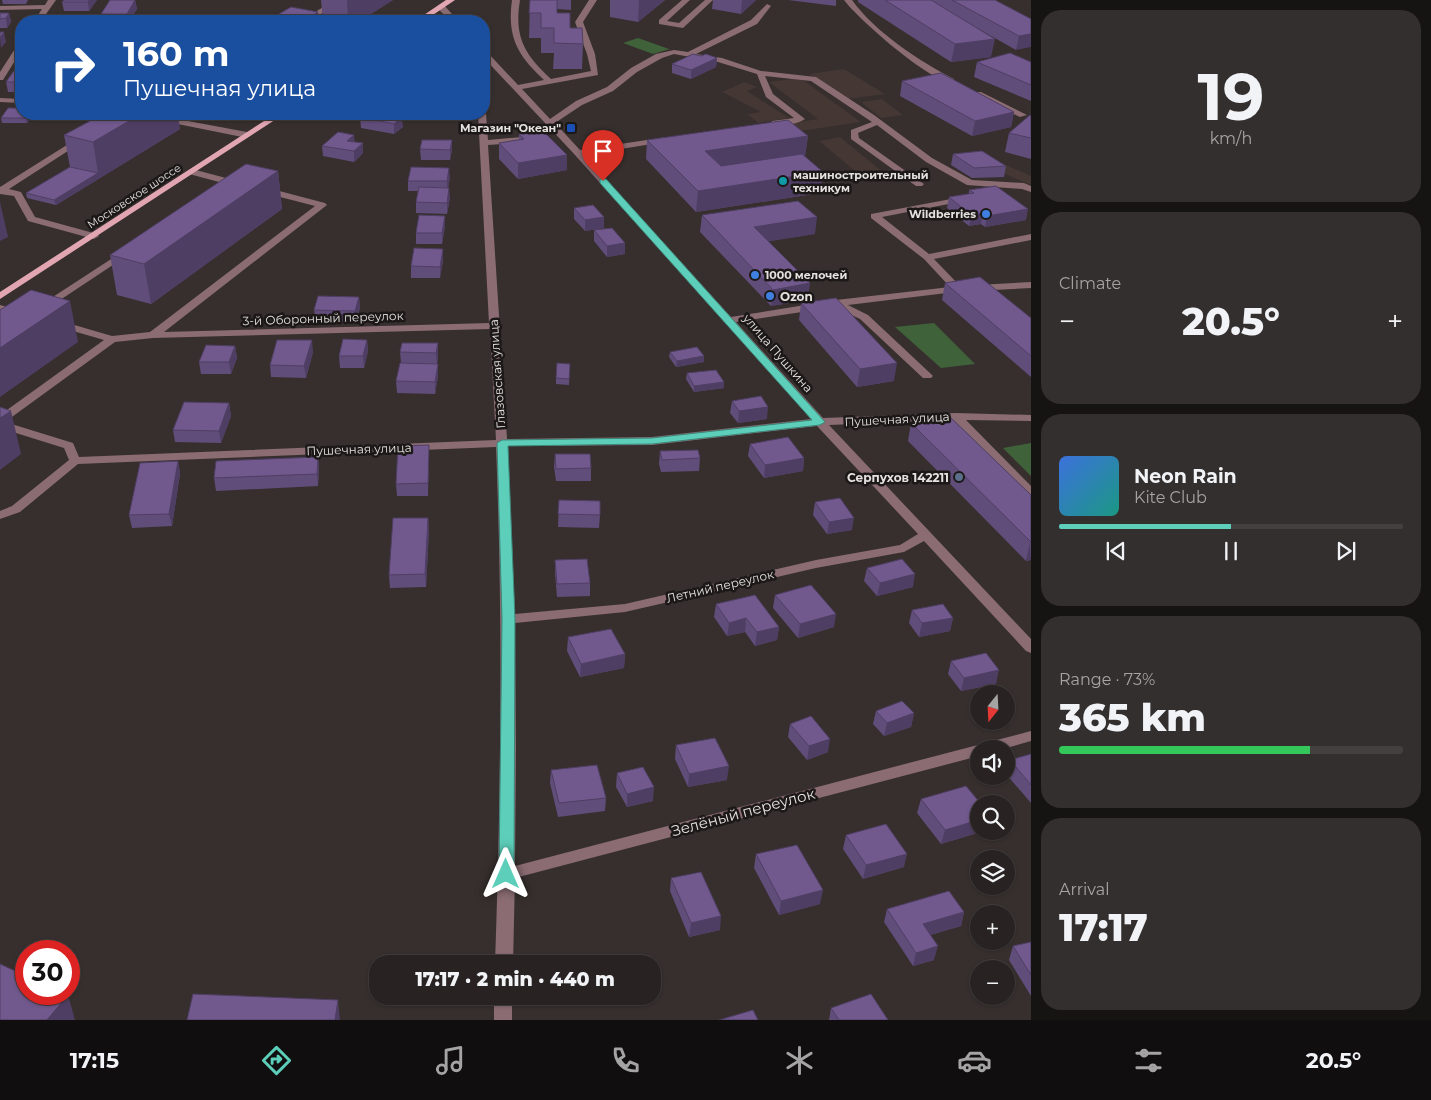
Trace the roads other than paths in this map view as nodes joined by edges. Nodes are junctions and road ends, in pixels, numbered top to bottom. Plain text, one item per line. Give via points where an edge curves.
1 (52, 0) edge
2 (340, 0) edge
3 (451, 0) edge
4 (516, 0) edge
5 (593, 0) edge
6 (686, 0) edge
7 (709, 0) edge
8 (848, 0) edge
9 (767, 6) dead end
10 (441, 7) junction
11 (0, 8) edge
12 (47, 8) junction
13 (42, 15) edge
14 (314, 15) edge
15 (428, 15) edge
16 (449, 15) edge
17 (15, 55) edge
18 (688, 55) junction
19 (490, 60) edge
20 (760, 73) junction
21 (0, 78) edge
22 (550, 82) junction
23 (955, 83) edge
24 (516, 88) junction
25 (972, 91) edge
26 (0, 100) edge
27 (15, 101) edge
28 (1023, 115) dead end
29 (169, 120) edge
30 (271, 120) edge
31 (482, 120) edge
32 (878, 122) junction
33 (548, 124) junction
34 (766, 125) edge
35 (90, 135) edge
36 (247, 135) junction
37 (552, 138) junction
38 (674, 138) edge
39 (484, 143) junction
40 (578, 153) junction
41 (192, 172) junction
42 (919, 184) dead end
43 (1031, 189) edge
44 (0, 190) edge
45 (1001, 197) edge
46 (94, 236) junction
47 (1031, 237) edge
48 (134, 246) edge
49 (927, 257) junction
50 (976, 286) junction
51 (1031, 286) edge
52 (958, 288) junction
53 (0, 296) edge
54 (992, 297) edge
55 (840, 301) junction
56 (0, 308) edge
57 (729, 320) junction
58 (47, 321) edge
59 (494, 326) junction
60 (153, 335) junction
61 (112, 338) junction
62 (928, 376) dead end
63 (956, 416) junction
64 (1031, 418) edge
65 (0, 422) edge
66 (820, 422) junction
67 (502, 443) junction
68 (75, 461) junction
69 (1031, 494) edge
70 (0, 515) edge
71 (926, 535) junction
72 (508, 619) junction
73 (1031, 648) edge
74 (1031, 736) edge
75 (1015, 740) edge
76 (970, 752) edge
77 (506, 874) junction
78 (504, 955) edge
79 (504, 1005) edge
80 (503, 1020) edge

1 - 12 street
2 - 14 street
3 - 10 main road
4 - 22 street via 514,34 530,64
5 - 22 street via 579,22 594,73
6 - 7 street via 662,22 680,26
8 - 23 street via 852,8 892,42 938,75
9 - 18 street via 754,22
10 - 15 main road
10 - 16 street
11 - 12 street
12 - 13 street
17 - 21 street
18 - 20 street via 719,60
18 - 33 street via 674,52 659,56 610,89 579,103
19 - 24 street, улица Пушкина
20 - 32 street via 813,79
20 - 34 street via 769,94 801,119
22 - 24 street
24 - 33 street, улица Пушкина
25 - 28 street
26 - 27 street
29 - 36 street
30 - 36 main road, Московское шоссе
31 - 39 street, Глазовская улица
32 - 42 street via 854,132 855,138
32 - 43 street via 929,160 970,183
33 - 37 street, улица Пушкина
35 - 44 street
36 - 41 main road, Московское шоссе
37 - 39 street
37 - 40 street, улица Пушкина
38 - 40 street
39 - 59 street, Глазовская улица
40 - 57 street, улица Пушкина
41 - 46 main road, Московское шоссе
41 - 60 street via 228,185 251,187 322,205
44 - 46 street via 18,194 31,219
45 - 49 street via 994,192 874,216
46 - 53 main road, Московское шоссе
47 - 49 street
48 - 56 street via 33,313
49 - 52 street
50 - 51 street
50 - 52 street
50 - 54 street
52 - 55 street
55 - 57 street
55 - 62 street via 864,318
57 - 66 street, улица Пушкина
58 - 61 street
59 - 60 street, 3-й Оборонный переулок
59 - 67 street, Глазовская улица
60 - 61 street, 3-й Оборонный переулок
61 - 65 street
63 - 64 street, Пушечная улица
63 - 66 street, Пушечная улица
63 - 69 street
65 - 68 street via 69,446
66 - 67 street, Пушечная улица via 652,441
66 - 71 street, улица Пушкина
67 - 68 street, Пушечная улица
67 - 72 street, Глазовская улица
68 - 70 street via 16,509
71 - 72 street, Летний переулок via 904,548 816,564 625,608
71 - 73 street, улица Пушкина
72 - 77 street, Глазовская улица
74 - 75 street, Зелёный переулок
76 - 77 street, Зелёный переулок
77 - 78 street, Глазовская улица
79 - 80 street

